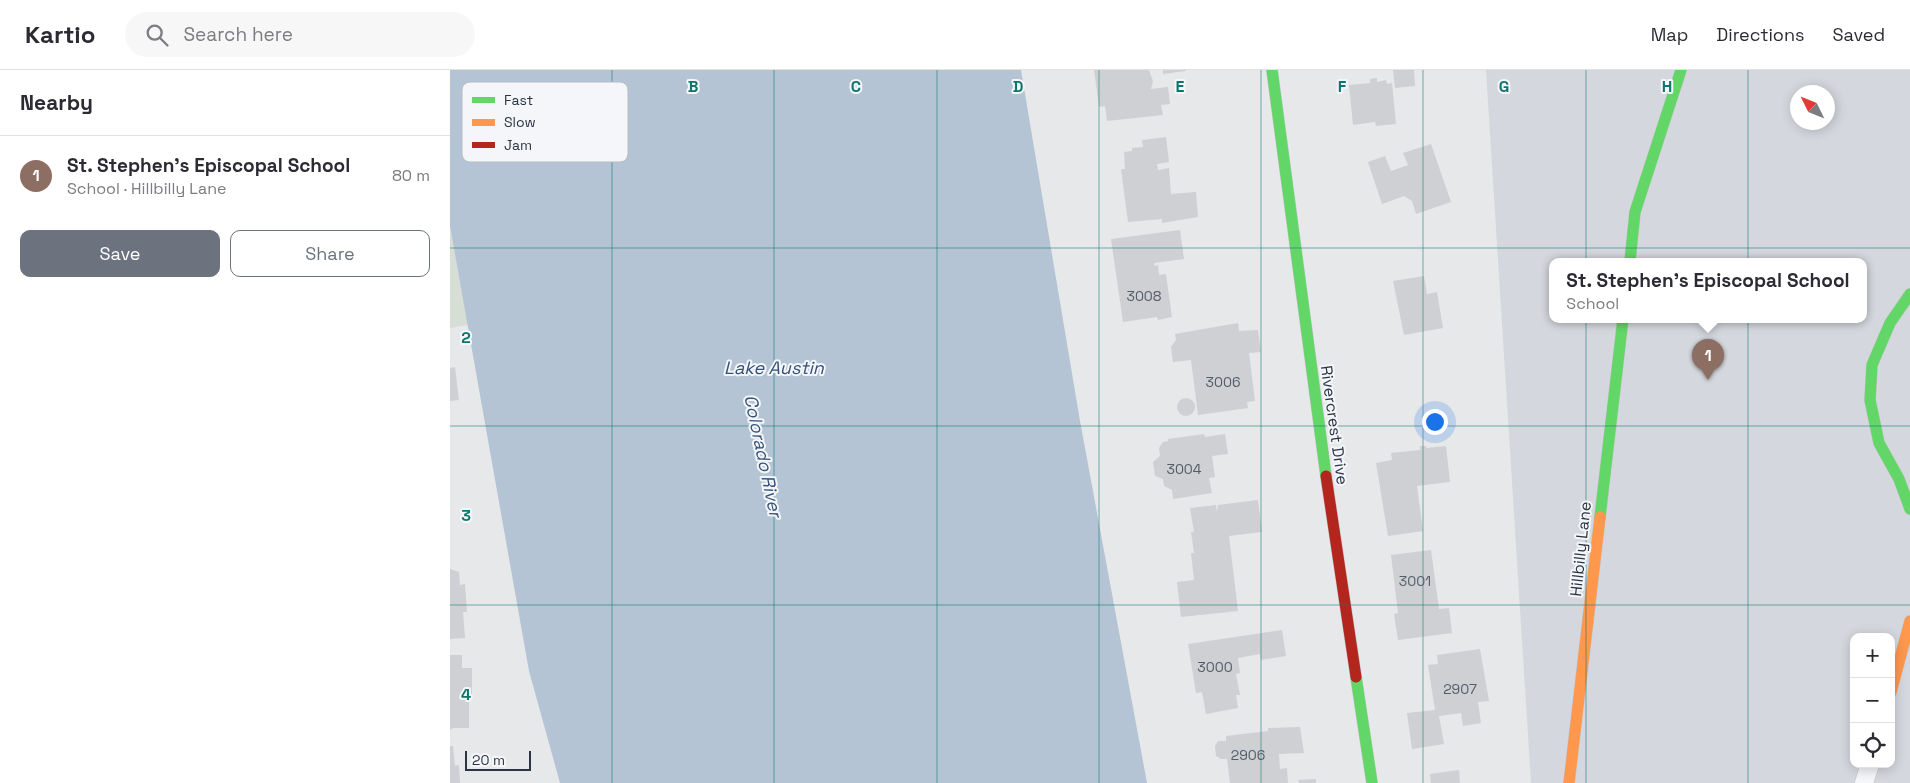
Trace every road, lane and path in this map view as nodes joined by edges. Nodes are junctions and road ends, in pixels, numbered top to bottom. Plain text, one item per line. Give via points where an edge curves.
1 (1272, 70) edge
2 (1680, 70) edge
3 (1630, 258) edge
4 (1910, 294) edge
5 (1623, 323) edge
6 (1910, 509) edge
7 (1910, 621) edge
8 (1895, 678) edge
9 (1869, 768) edge
10 (1372, 783) edge
11 (1569, 783) edge
12 (1864, 783) edge

1 - 10 street, Rivercrest Drive via 1331,512
2 - 3 street via 1635,212
4 - 6 street via 1890,323 1872,365 1870,400 1879,443 1899,479
5 - 11 street, Hillbilly Lane
7 - 8 street
9 - 12 street

